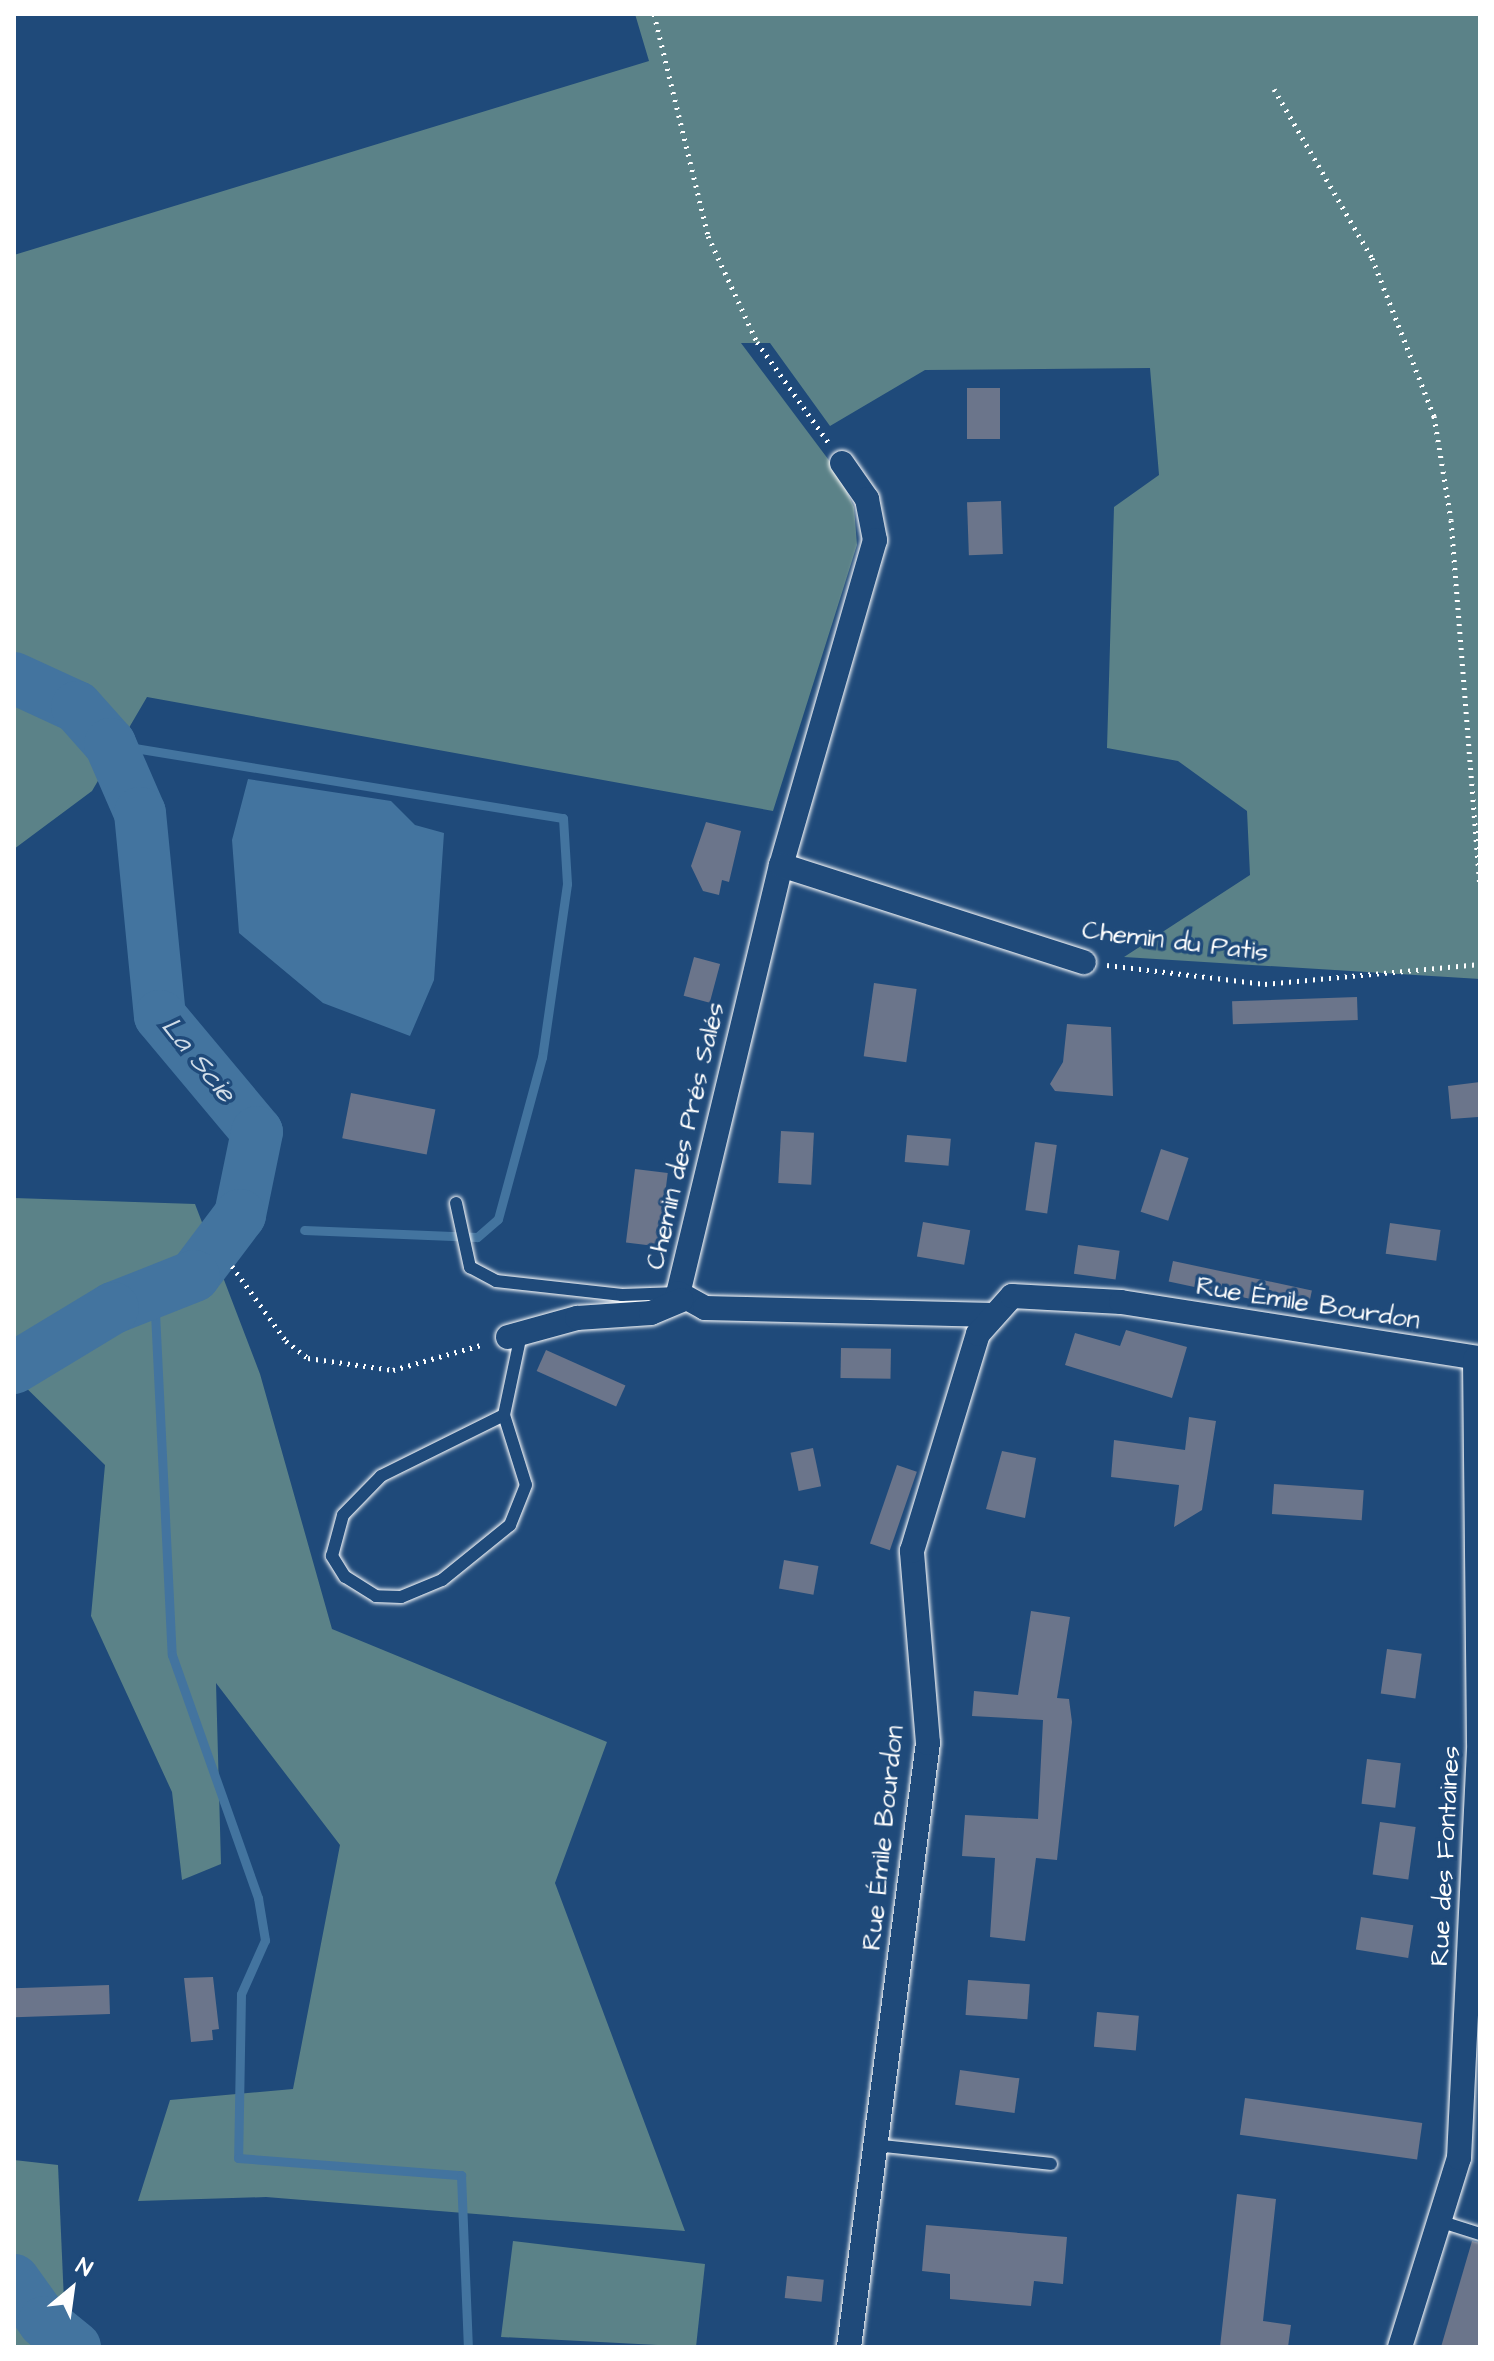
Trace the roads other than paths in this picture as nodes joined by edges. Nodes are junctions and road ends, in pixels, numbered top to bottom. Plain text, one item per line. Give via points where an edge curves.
1 (842, 463) road end
2 (781, 865) junction
3 (1084, 962) road end
4 (456, 1203) dead end
5 (680, 1296) junction
6 (994, 1315) junction
7 (514, 1336) joint
8 (1478, 1358) edge
9 (504, 1415) junction
10 (874, 2145) junction
11 (1051, 2164) dead end
12 (1439, 2221) junction
13 (1480, 2234) edge
14 (849, 2347) edge
15 (1400, 2347) edge

1 - 2 street, Chemin des Prés Salés via 867,499 875,540
2 - 3 street, Chemin du Patis
2 - 5 street, Chemin des Prés Salés
4 - 5 lane via 470,1267 496,1281
5 - 6 street, Chemin des Prés Salés via 705,1308
5 - 7 street via 651,1313 577,1318
6 - 8 street, Rue Émile Bourdon via 1012,1296 1121,1302
6 - 10 street, Rue Émile Bourdon via 978,1334 912,1551 928,1743
7 - 9 lane
8 - 12 street, Rue des Fontaines via 1479,1757 1459,2158
9 - 9 lane via 381,1476 360,1495 333,1533 332,1556 345,1577 376,1596 401,1597 442,1580 510,1525 526,1485
10 - 11 lane
10 - 14 street, Rue Émile Bourdon
12 - 13 lane
12 - 15 street, Rue des Fontaines

